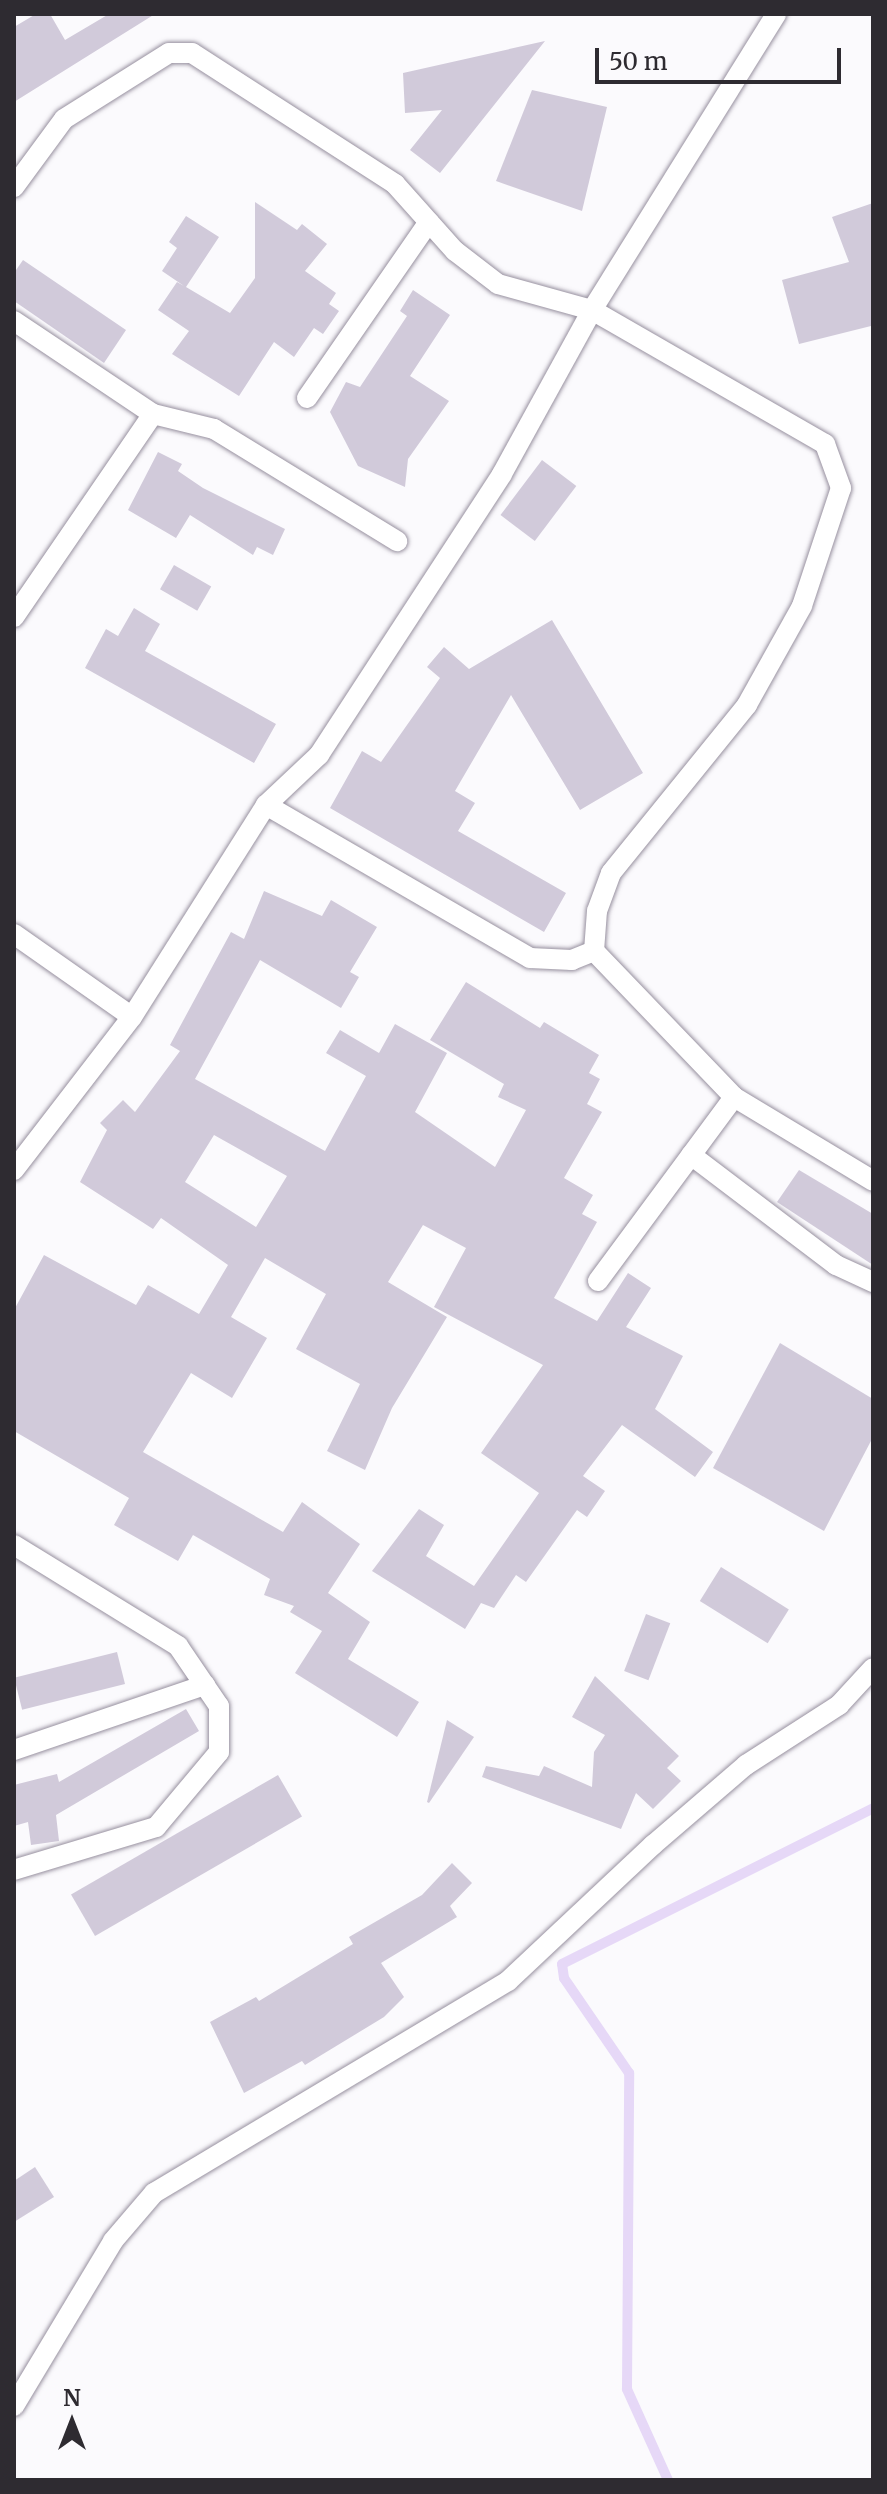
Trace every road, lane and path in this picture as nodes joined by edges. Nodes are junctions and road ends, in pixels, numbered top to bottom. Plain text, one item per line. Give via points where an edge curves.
1 (776, 14) edge
2 (14, 187) edge
3 (429, 222) junction
4 (592, 310) junction
5 (14, 321) edge
6 (307, 398) dead end
7 (153, 414) junction
8 (397, 541) dead end
9 (14, 617) edge
10 (266, 805) junction
11 (14, 934) edge
12 (594, 951) junction
13 (132, 1017) junction
14 (734, 1097) junction
15 (691, 1155) junction
16 (14, 1170) edge
17 (873, 1181) edge
18 (598, 1281) dead end
19 (873, 1282) edge
20 (14, 1545) edge
21 (873, 1668) edge
22 (205, 1685) junction
23 (14, 1750) edge
24 (14, 1870) edge
25 (14, 2406) edge

1 - 4 lane
2 - 3 lane via 64,119 169,53 192,53 395,184
3 - 4 lane via 498,284
3 - 6 lane
4 - 10 lane via 502,474 319,755
4 - 12 lane via 825,444 841,488 802,606 747,705 611,873 597,911
5 - 7 lane
7 - 8 lane via 214,429
7 - 9 lane
10 - 12 lane via 530,958 572,960
10 - 13 lane
11 - 13 lane
12 - 14 lane
13 - 16 lane
14 - 15 lane
14 - 17 lane
15 - 18 lane
15 - 19 lane via 836,1265
20 - 22 lane via 178,1646
21 - 25 lane via 839,1705 746,1765 508,1981 154,2193 113,2241
22 - 23 lane
22 - 24 lane via 219,1706 219,1752 156,1827

